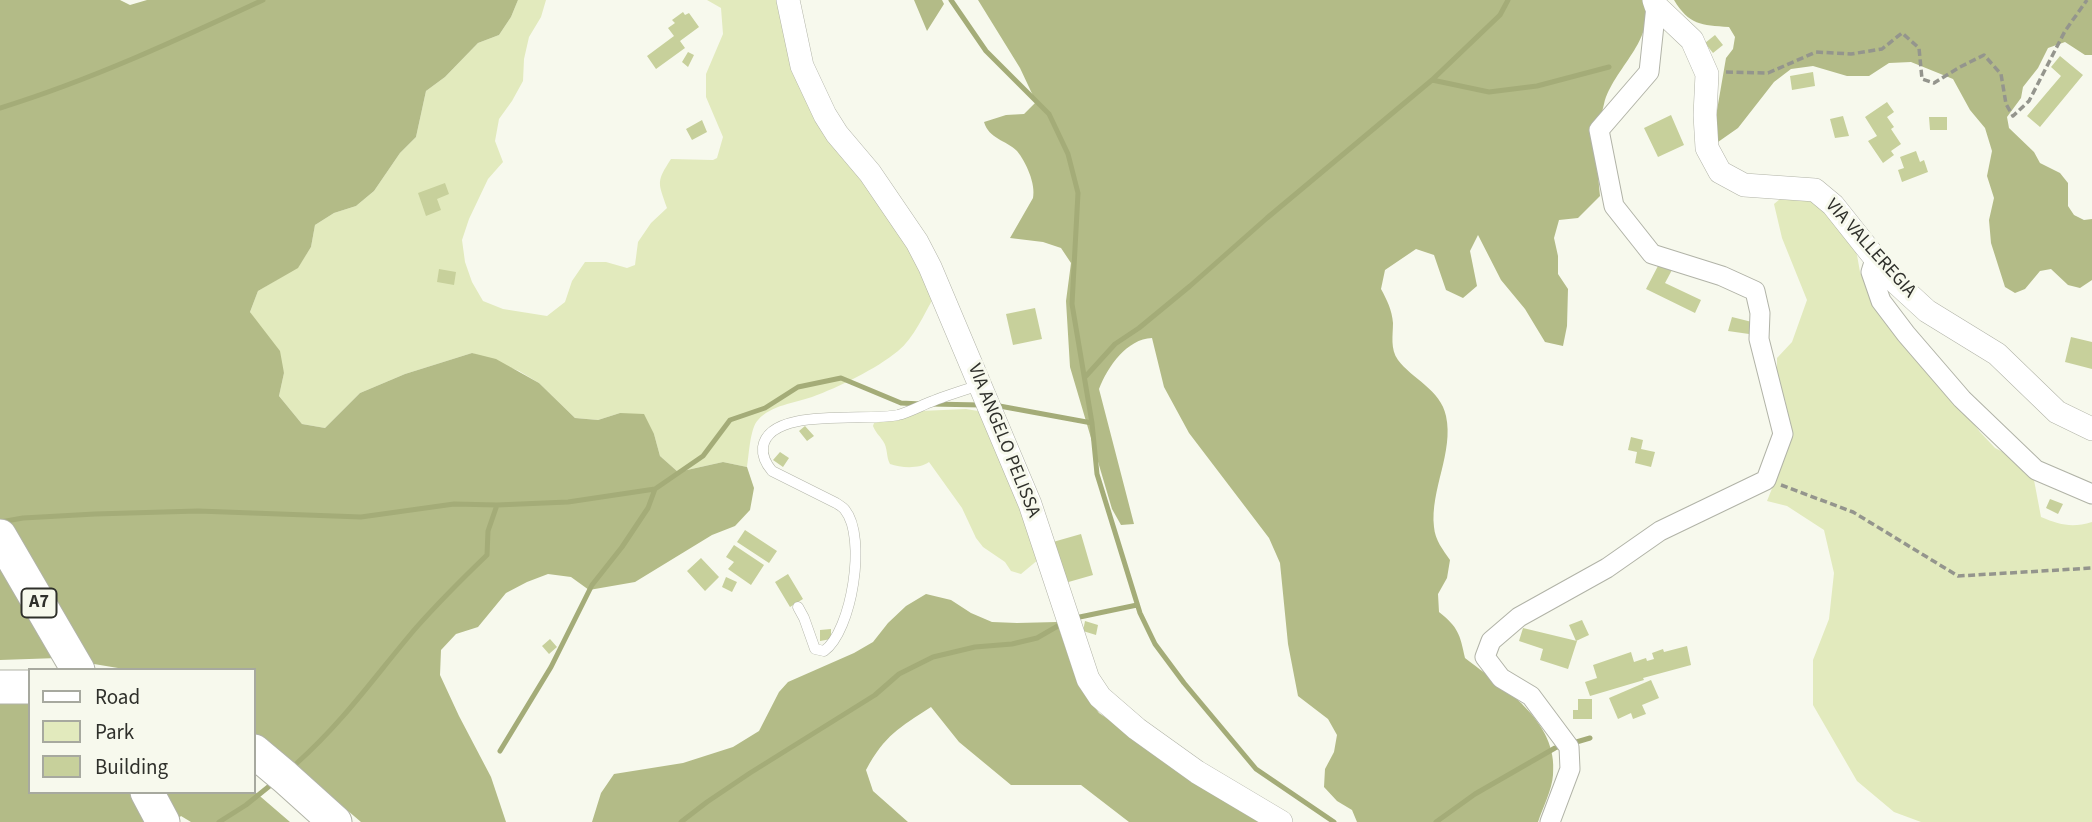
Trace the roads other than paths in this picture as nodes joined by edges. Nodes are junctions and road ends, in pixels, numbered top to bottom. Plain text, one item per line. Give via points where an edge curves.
1 (789, 0) edge
2 (1655, 3) edge
3 (1875, 259) junction
4 (980, 385) junction
5 (2092, 429) edge
6 (2092, 495) edge
7 (0, 536) edge
8 (798, 607) dead end
9 (77, 668) edge
10 (0, 687) edge
11 (28, 687) edge
12 (256, 753) edge
13 (148, 794) edge
14 (163, 822) edge
15 (335, 822) edge
16 (1281, 822) edge
17 (1550, 822) edge

1 - 4 street, VIA ANGELO PELISSA via 802,66 825,115 917,242
2 - 3 street, VIA VALLEREGIA via 1692,40 1707,74 1707,148 1720,172 1744,185 1815,190 1833,205
2 - 17 street via 1649,72 1599,130 1614,206 1652,254 1755,291 1759,339 1783,434 1766,480 1660,531 1607,568 1519,617 1490,641 1485,657 1501,678 1531,696 1569,747 1570,769
3 - 5 street, VIA VALLEREGIA via 1927,311 1997,354 2057,412
3 - 6 street via 1871,272 1881,300 1962,399 2036,470
4 - 8 lane via 884,418 802,420 778,426 769,435 762,452 772,471 836,503 845,510 852,528 853,586 845,620 824,651 815,649
4 - 16 street, VIA ANGELO PELISSA via 1030,504 1088,678 1100,696 1197,772
7 - 9 highway, A7
10 - 11 highway
12 - 15 highway
13 - 14 highway

